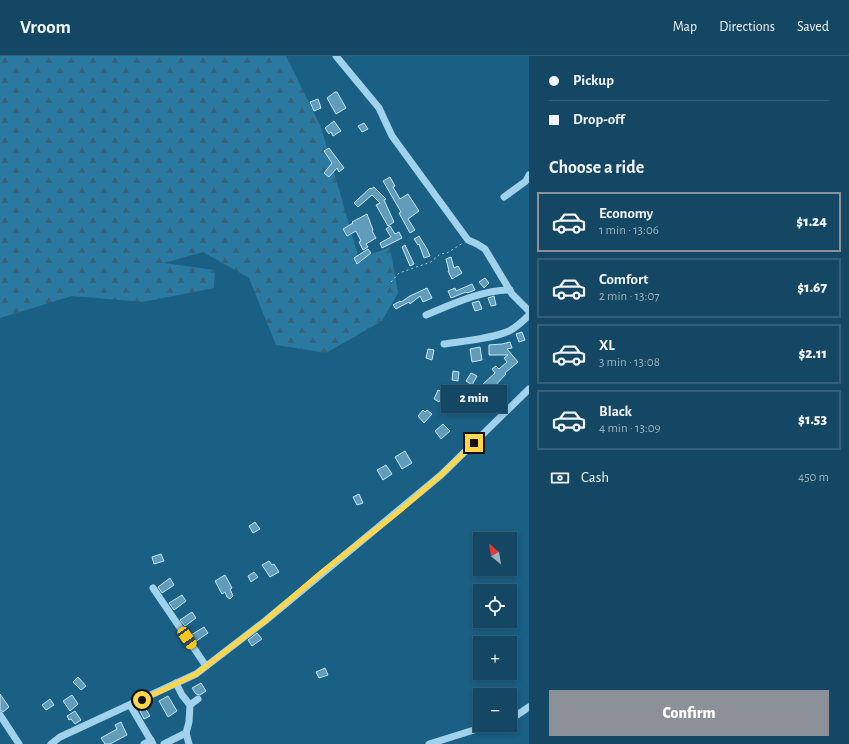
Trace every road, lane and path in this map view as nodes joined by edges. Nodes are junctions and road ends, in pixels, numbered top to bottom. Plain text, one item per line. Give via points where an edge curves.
1 (336, 56) edge
2 (529, 175) edge
3 (504, 197) dead end
4 (468, 240) junction
5 (390, 282) dead end
6 (510, 290) junction
7 (529, 311) edge
8 (426, 315) dead end
9 (529, 315) edge
10 (444, 344) dead end
11 (529, 389) edge
12 (153, 588) dead end
13 (206, 666) junction
14 (176, 683) junction
15 (198, 699) dead end
16 (130, 705) junction
17 (190, 705) junction
18 (529, 707) edge
19 (0, 715) edge
20 (517, 715) edge
21 (473, 730) edge
22 (186, 733) junction
23 (58, 741) edge
24 (152, 742) edge
25 (19, 744) edge
26 (51, 744) edge
27 (144, 744) edge
28 (164, 744) edge
29 (189, 744) edge
30 (429, 744) edge

1 - 4 street via 379,108 392,136
2 - 3 street via 526,181
4 - 5 path via 447,253 440,254 431,262 399,273
4 - 6 street via 485,249
6 - 7 street
6 - 8 street via 490,292
9 - 10 street via 520,324 499,334
11 - 13 street via 441,475 265,621
12 - 13 street
13 - 14 street via 196,674
14 - 16 street
14 - 17 street
15 - 17 street
16 - 23 street
16 - 24 street
17 - 22 street
18 - 20 street
19 - 25 street
21 - 30 street
22 - 28 street
22 - 29 street
23 - 26 street
24 - 27 street

